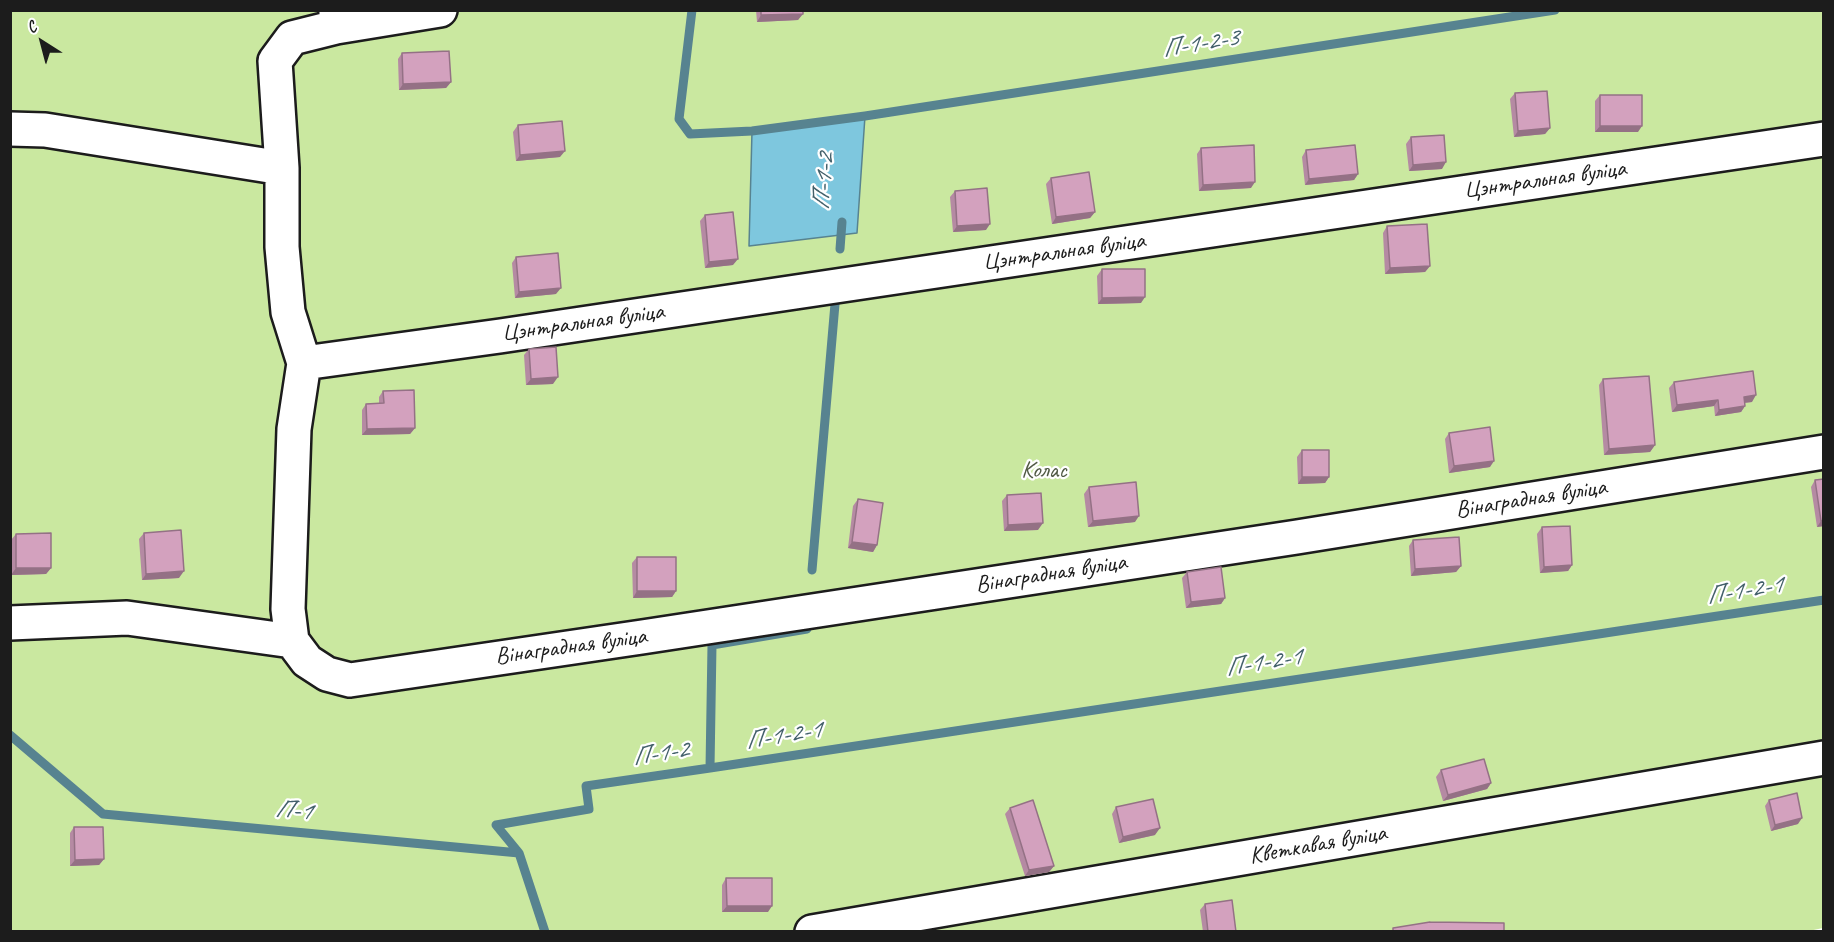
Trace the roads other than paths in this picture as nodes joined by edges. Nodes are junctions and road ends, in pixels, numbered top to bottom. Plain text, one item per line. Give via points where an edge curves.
1 (440, 10) edge
2 (336, 19) edge
3 (10, 129) edge
4 (1824, 139) edge
5 (282, 168) junction
6 (304, 363) junction
7 (1824, 452) edge
8 (10, 623) edge
9 (292, 641) junction
10 (1824, 758) edge
11 (812, 932) edge

1 - 2 lane
2 - 5 lane via 292,38 275,61
3 - 5 lane via 45,130
4 - 6 lane, Цэнтральная вуліца
5 - 6 lane via 282,247 288,312
6 - 9 lane via 294,429 288,609
7 - 9 lane, Вінаградная вуліца via 1308,535 350,680 327,674 307,661
8 - 9 lane via 127,618
10 - 11 lane, Кветкавая вуліца

